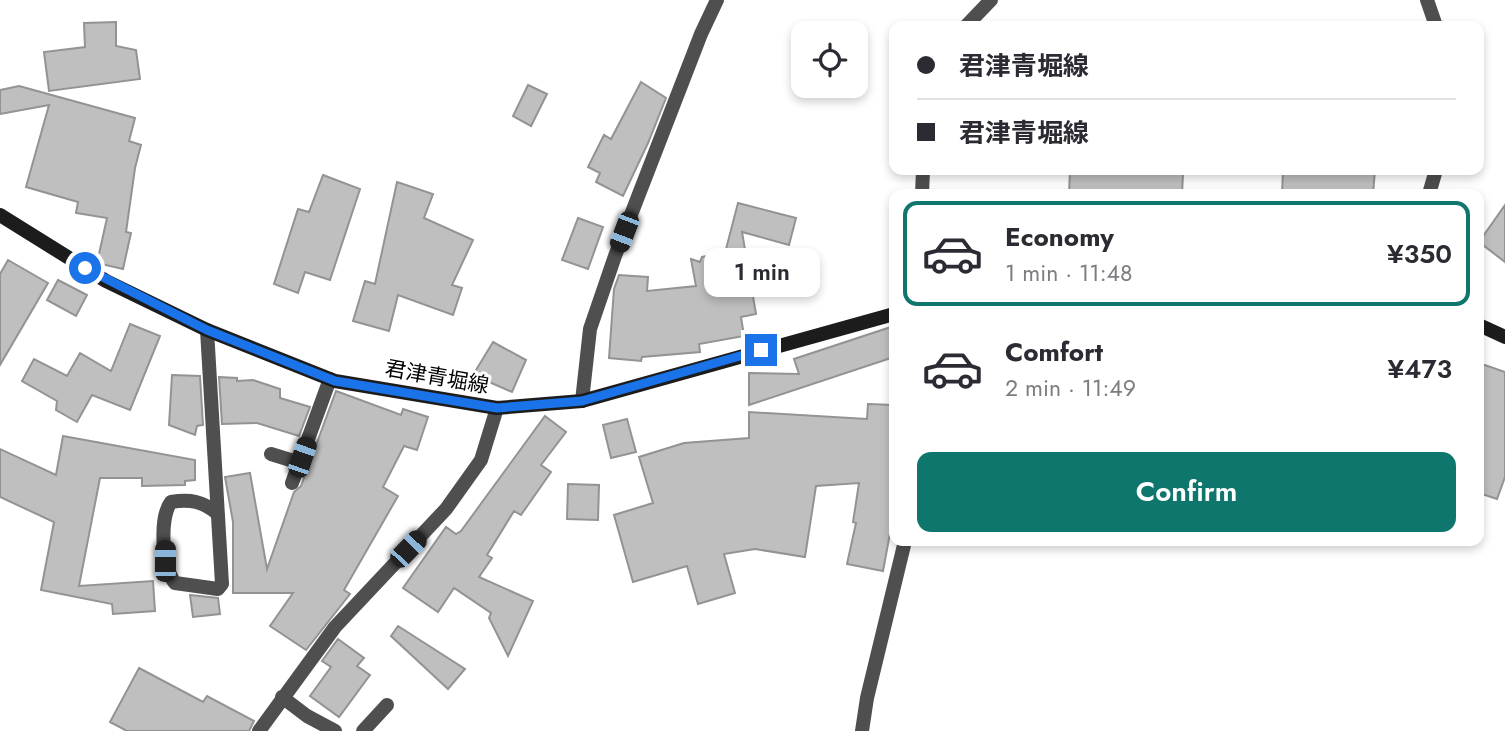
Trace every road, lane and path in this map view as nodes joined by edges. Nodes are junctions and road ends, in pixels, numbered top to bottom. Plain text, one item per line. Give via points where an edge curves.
1 (717, 0) edge
2 (991, 0) edge
3 (1427, 0) edge
4 (971, 21) edge
5 (1434, 21) edge
6 (0, 215) edge
7 (889, 315) edge
8 (1484, 327) edge
9 (207, 330) junction
10 (1505, 337) edge
11 (330, 379) junction
12 (582, 401) junction
13 (497, 408) junction
14 (271, 454) dead end
15 (300, 464) junction
16 (292, 483) dead end
17 (218, 514) junction
18 (904, 546) edge
19 (282, 697) junction
20 (387, 705) dead end
21 (259, 731) edge
22 (335, 731) edge
23 (363, 731) edge
24 (862, 731) edge

1 - 12 street via 590,329
2 - 4 street
3 - 5 street
6 - 9 main road, 君津青堀線 via 106,281
7 - 12 main road, 君津青堀線
8 - 10 main road
9 - 11 main road, 君津青堀線
9 - 17 street
11 - 13 main road, 君津青堀線
11 - 15 street
12 - 13 main road, 君津青堀線
13 - 19 street via 481,460 446,509 335,627
14 - 15 street
15 - 16 street
17 - 17 street via 222,584 218,589 175,583 165,561 165,510 171,502 188,499
18 - 24 street
19 - 21 street
19 - 22 street
20 - 23 street

